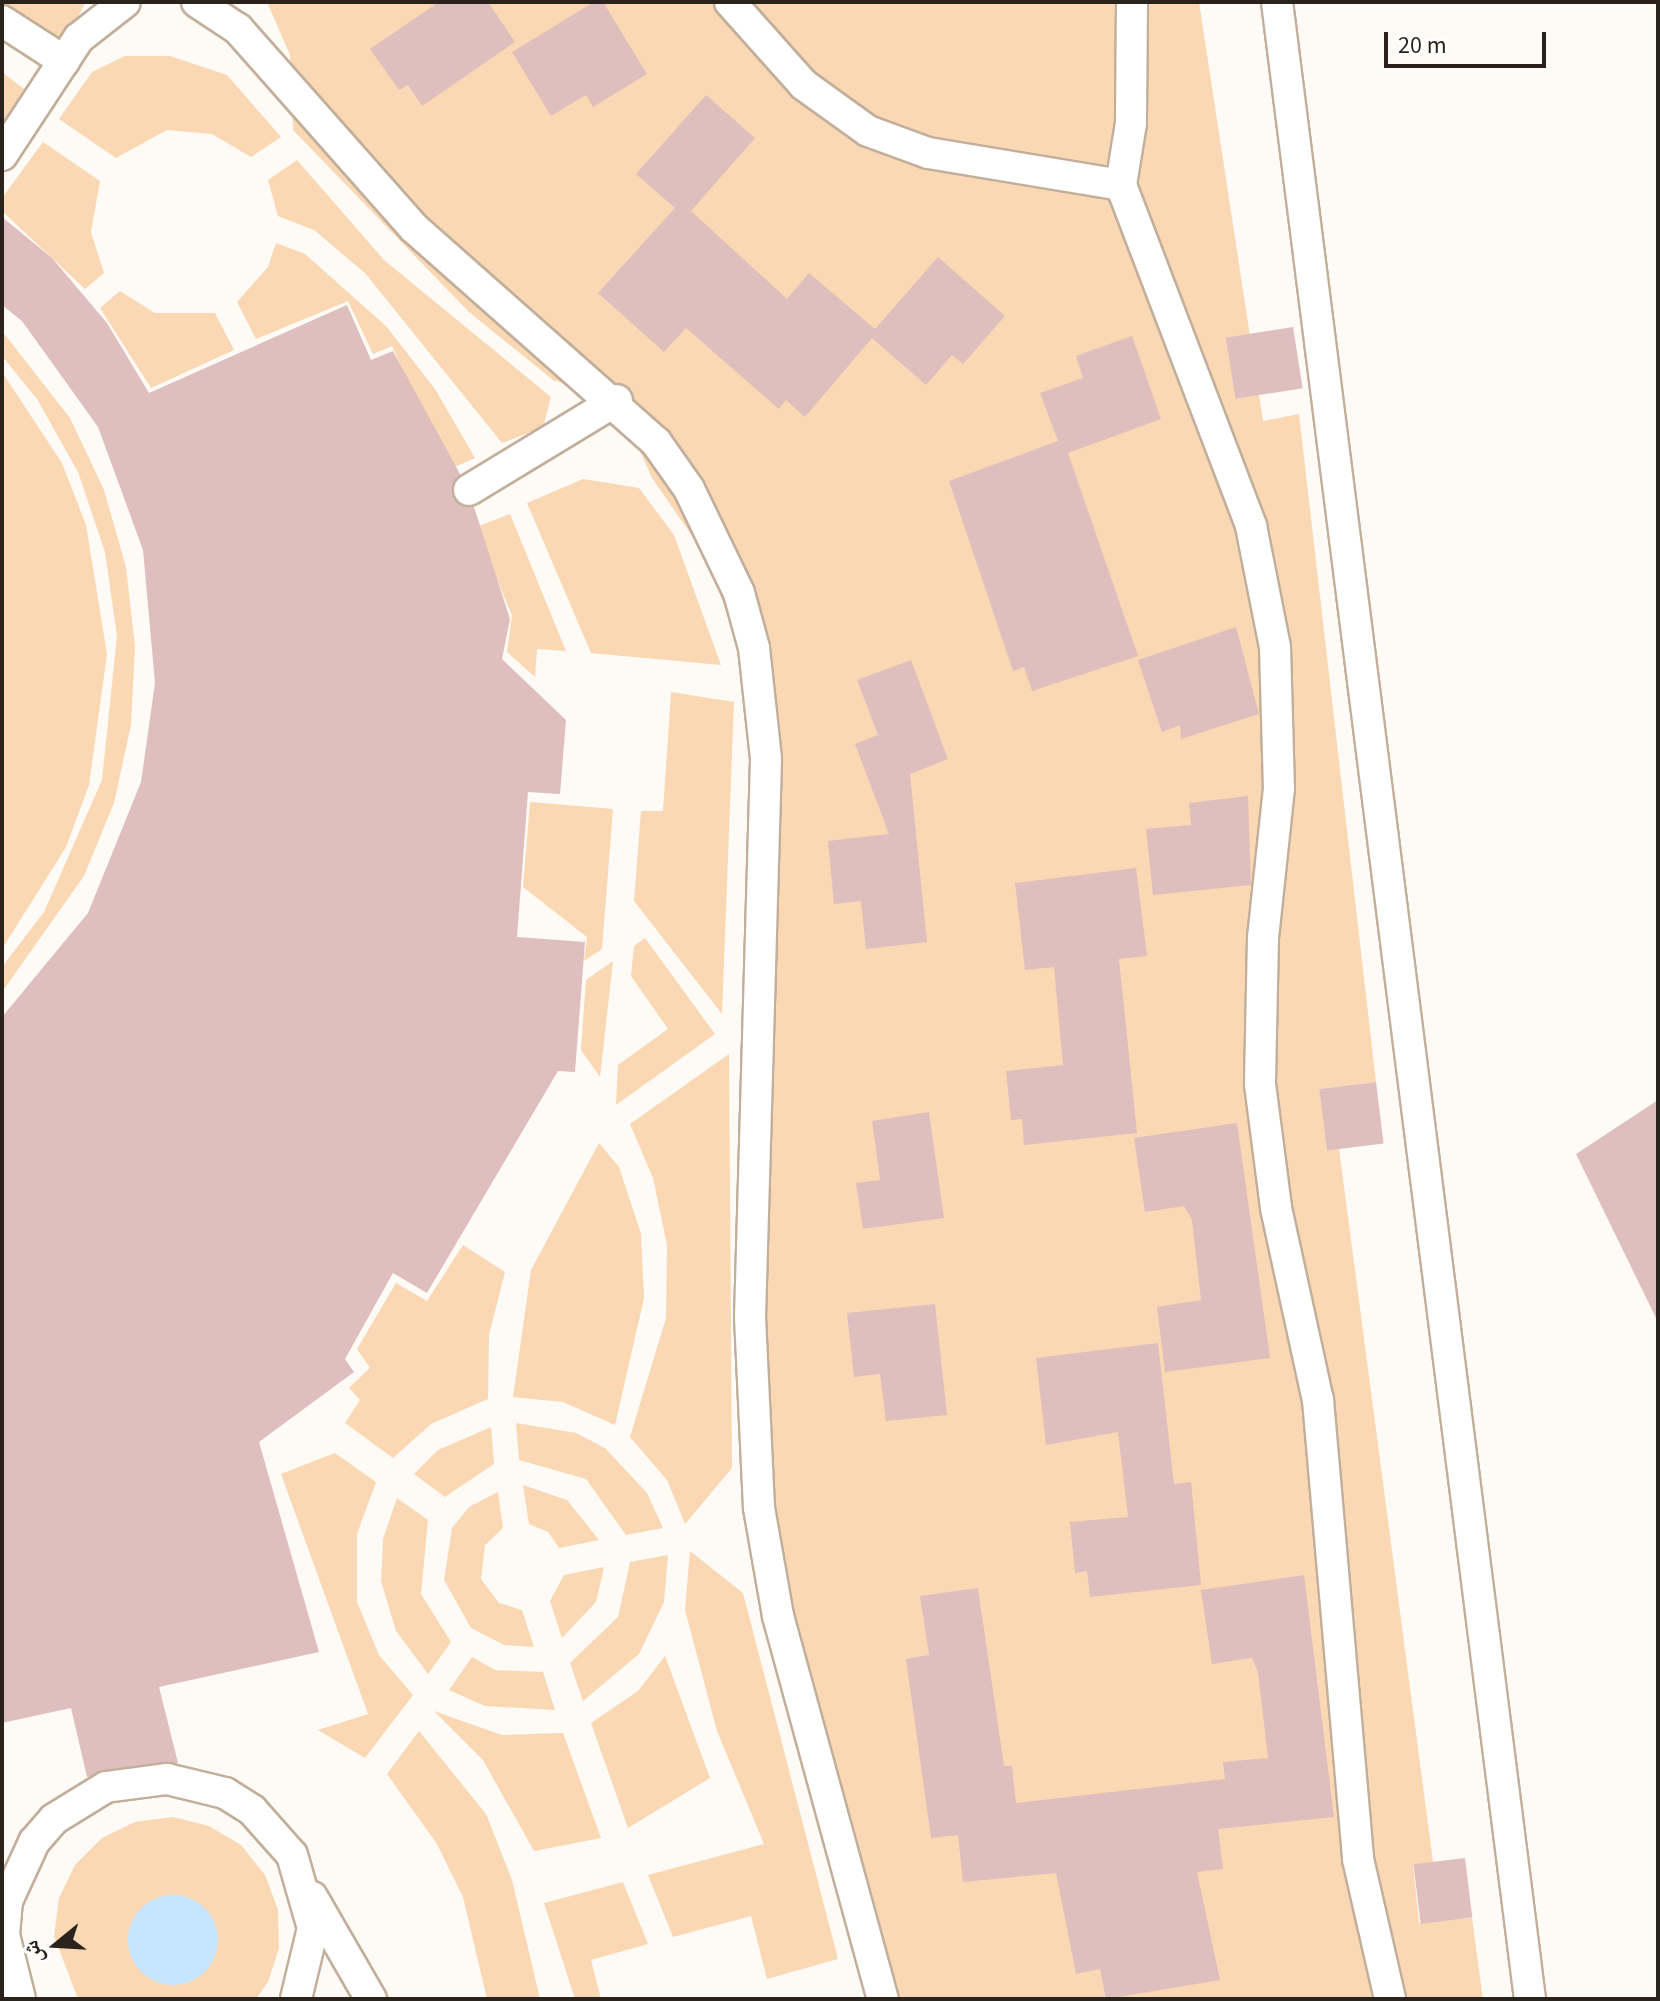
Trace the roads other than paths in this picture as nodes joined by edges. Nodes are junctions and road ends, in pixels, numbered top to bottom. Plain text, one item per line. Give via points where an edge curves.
1 (125, 2) edge
2 (197, 2) edge
3 (730, 2) edge
4 (1132, 2) edge
5 (1277, 2) edge
6 (2, 21) edge
7 (64, 61) junction
8 (2, 155) edge
9 (1121, 185) junction
10 (617, 400) junction
11 (469, 490) dead end
12 (10, 1864) edge
13 (304, 1884) junction
14 (20, 1999) edge
15 (296, 1999) edge
16 (371, 1999) edge
17 (883, 1999) edge
18 (1390, 1999) edge
19 (1530, 1999) edge

1 - 7 lane via 97,18
2 - 10 lane via 238,29 342,152 477,288
3 - 9 lane via 804,85 868,131 928,153
4 - 9 lane via 1131,123
5 - 19 lane
6 - 7 lane
7 - 8 lane
9 - 18 lane via 1251,526 1275,647 1279,788 1263,938 1260,1084 1276,1208 1316,1384 1358,1859
10 - 11 lane
10 - 17 lane via 689,489 739,593 754,648 766,759 750,1317 759,1508 778,1616
12 - 13 lane via 79,1800 106,1787 167,1779 225,1793 252,1810 292,1855
12 - 14 lane via 4,1935
13 - 15 lane via 313,1928
13 - 16 lane

